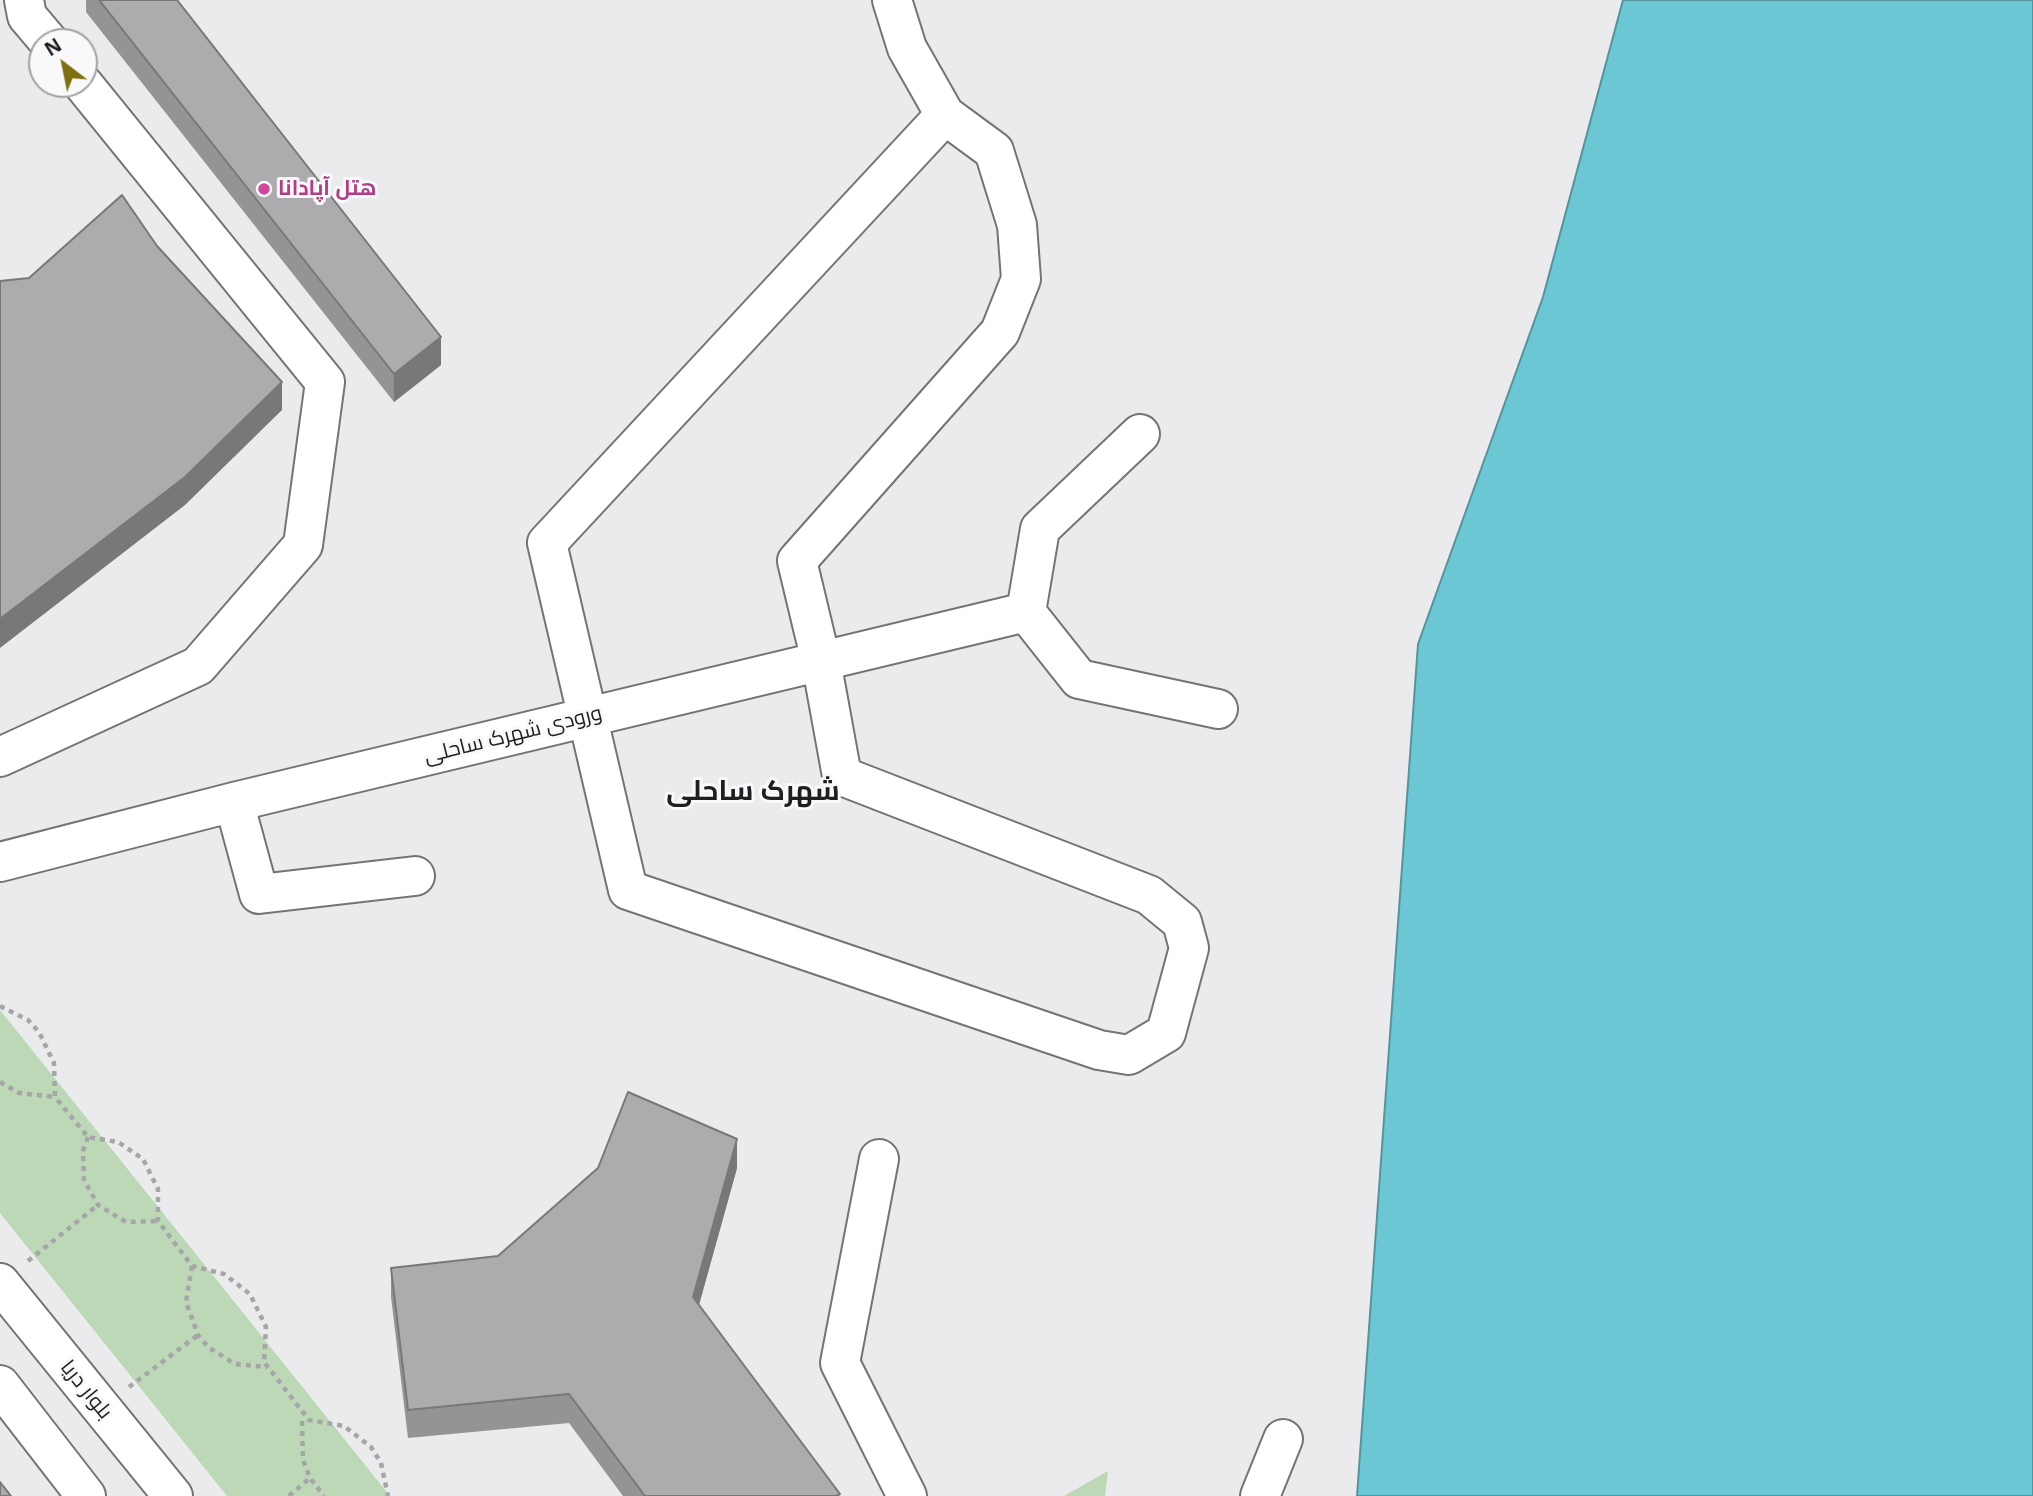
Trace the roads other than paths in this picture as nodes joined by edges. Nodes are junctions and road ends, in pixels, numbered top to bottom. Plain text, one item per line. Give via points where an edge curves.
1 (23, 0) edge
2 (892, 0) edge
3 (37, 28) edge
4 (94, 98) edge
5 (945, 115) junction
6 (1140, 434) dead end
7 (1026, 612) junction
8 (821, 661) junction
9 (1218, 709) dead end
10 (588, 717) junction
11 (0, 757) edge
12 (234, 802) junction
13 (0, 862) edge
14 (415, 876) dead end
15 (879, 1159) dead end
16 (0, 1283) edge
17 (0, 1385) edge
18 (1283, 1439) dead end
19 (86, 1496) edge
20 (173, 1496) edge
21 (907, 1496) edge
22 (1261, 1496) edge

1 - 3 street via 27,16
2 - 5 street via 907,48
4 - 11 street via 325,382 303,545 198,666
5 - 8 street via 994,151 1017,225 1021,279 1000,332 797,561
5 - 10 street via 547,543
6 - 7 street via 1040,529
7 - 8 street, ورودی شهرک ساحلی
7 - 9 street via 1079,678
8 - 10 street, ورودی شهرک ساحلی
8 - 10 street via 842,776 1149,895 1182,922 1189,948 1166,1033 1129,1055 1099,1050 628,890
10 - 12 street, ورودی شهرک ساحلی
12 - 13 street, ورودی شهرک ساحلی
12 - 14 street via 259,894
15 - 21 street via 840,1363
16 - 20 street, بلوار دریا
17 - 19 street
18 - 22 street

